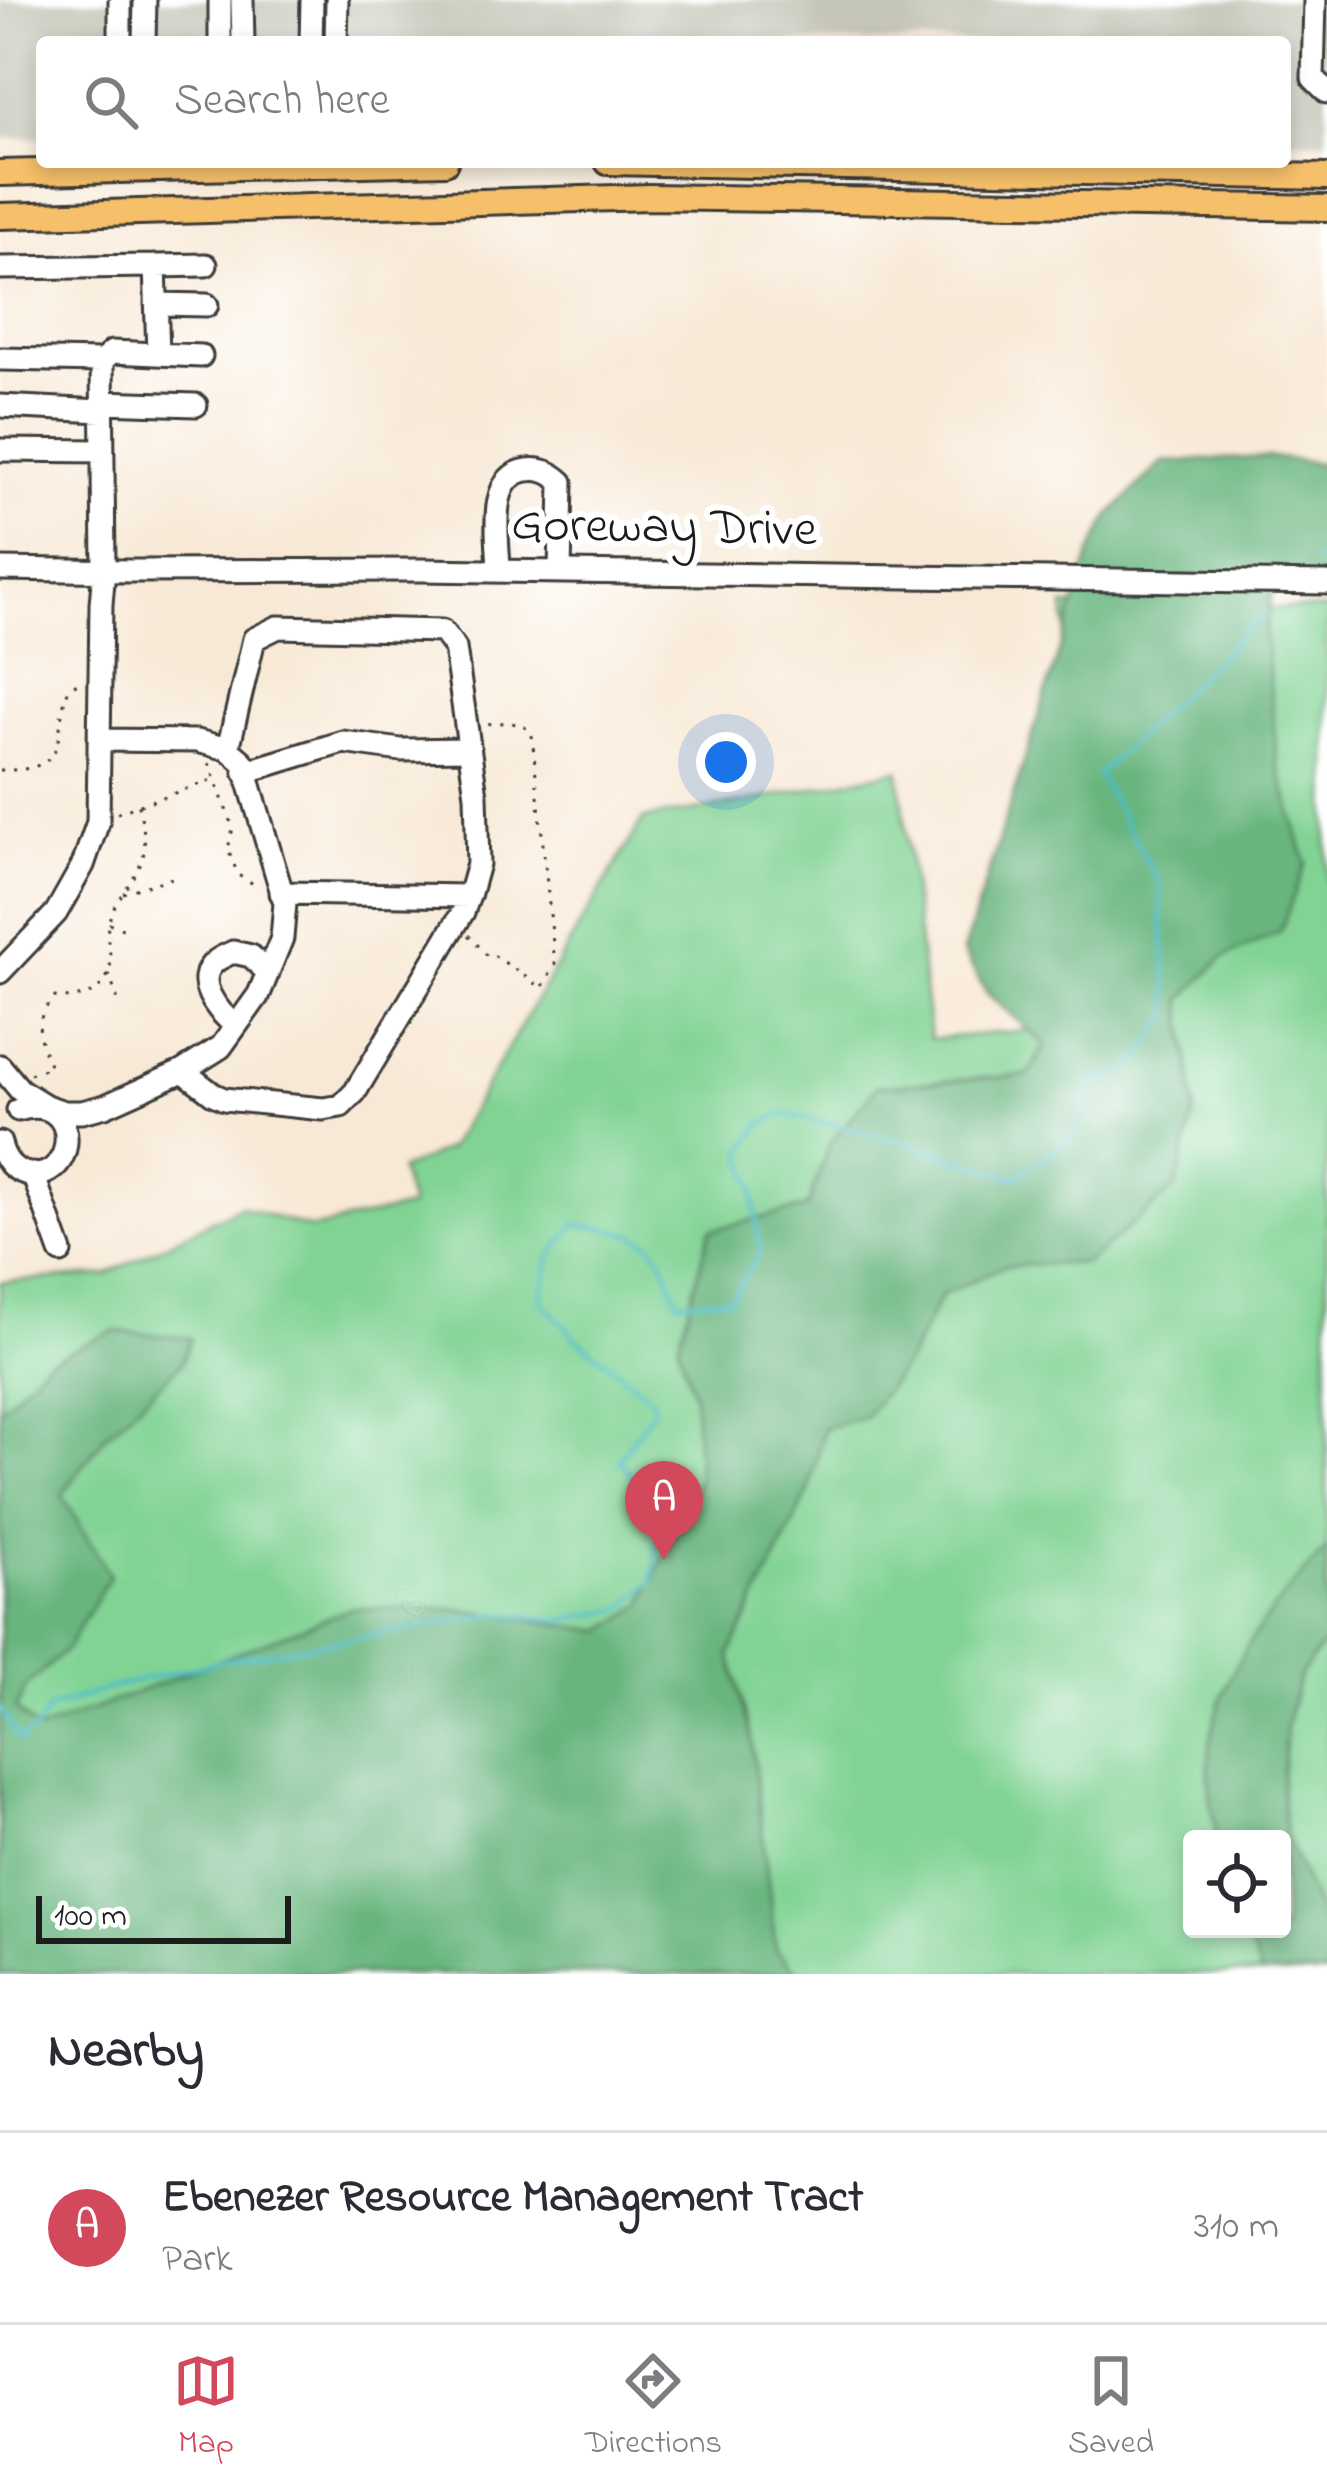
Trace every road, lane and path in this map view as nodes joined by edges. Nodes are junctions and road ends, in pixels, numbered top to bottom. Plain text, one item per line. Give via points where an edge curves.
1 (120, 0) edge
2 (145, 0) edge
3 (220, 0) edge
4 (242, 0) edge
5 (312, 0) edge
6 (337, 0) edge
7 (1315, 0) edge
8 (120, 36) edge
9 (144, 36) edge
10 (220, 36) edge
11 (243, 36) edge
12 (310, 36) edge
13 (336, 36) edge
14 (1327, 92) edge
15 (202, 168) edge
16 (896, 168) edge
17 (0, 173) edge
18 (1327, 177) edge
19 (1327, 208) edge
20 (0, 216) edge
21 (206, 265) dead end
22 (155, 266) junction
23 (0, 268) edge
24 (157, 304) junction
25 (207, 305) dead end
26 (158, 354) junction
27 (201, 356) dead end
28 (0, 359) edge
29 (102, 361) junction
30 (196, 405) dead end
31 (0, 406) edge
32 (102, 406) junction
33 (0, 450) edge
34 (103, 452) junction
35 (0, 568) edge
36 (104, 570) junction
37 (499, 572) junction
38 (560, 572) junction
39 (1327, 583) edge
40 (101, 681) junction
41 (464, 724) junction
42 (101, 740) junction
43 (206, 743) junction
44 (228, 749) junction
45 (468, 749) junction
46 (0, 770) edge
47 (245, 772) junction
48 (215, 778) junction
49 (138, 804) junction
50 (96, 828) junction
51 (172, 878) dead end
52 (274, 891) junction
53 (120, 894) junction
54 (470, 896) junction
55 (108, 923) junction
56 (453, 924) junction
57 (129, 932) dead end
58 (0, 972) edge
59 (268, 973) junction
60 (109, 974) junction
61 (118, 1000) dead end
62 (236, 1026) junction
63 (183, 1071) junction
64 (6, 1074) edge
65 (44, 1111) junction
66 (0, 1141) edge
67 (33, 1174) junction
68 (61, 1252) dead end

1 - 8 street
2 - 9 street
3 - 10 street
4 - 11 street
5 - 12 street
6 - 13 street
7 - 14 street via 1312,78
15 - 17 main road
16 - 18 main road
19 - 20 main road via 651,196
21 - 22 street
22 - 23 street
22 - 24 street
24 - 25 street
24 - 26 street
26 - 27 street
26 - 29 street via 112,352
28 - 29 street
29 - 32 street
30 - 32 street
31 - 32 street
32 - 34 street
33 - 34 street
34 - 36 street
35 - 36 street, Goreway Drive
36 - 37 street, Goreway Drive
36 - 40 street
37 - 38 street, Goreway Drive
37 - 38 street via 500,490 519,471 535,470 562,482
38 - 39 street, Goreway Drive
40 - 42 street
40 - 46 path via 70,686 58,747 40,765
41 - 44 street via 455,648 442,631 278,627 254,639
41 - 45 street
41 - 56 path via 520,724 532,735 555,950 542,988 489,958
42 - 43 street
42 - 50 street
43 - 44 street
43 - 48 path
44 - 47 street
45 - 47 street via 343,742
45 - 54 street via 478,864
47 - 52 street
48 - 49 path
48 - 52 path via 238,874
49 - 50 path
49 - 53 path via 142,859
50 - 58 street via 56,913
51 - 53 path
52 - 54 street
52 - 59 street via 285,904
53 - 55 path
54 - 56 street
55 - 57 path
55 - 60 path
56 - 63 street via 341,1106 224,1099
59 - 62 street
59 - 62 street via 233,952 213,962 208,992
60 - 61 path
60 - 64 path via 87,995 55,998 44,1009 36,1031 50,1067
62 - 63 street via 221,1047
63 - 65 street via 105,1106
64 - 65 street
65 - 66 street via 8,1118
65 - 67 street via 68,1137 66,1151 47,1172
66 - 67 street via 10,1165
67 - 68 street

